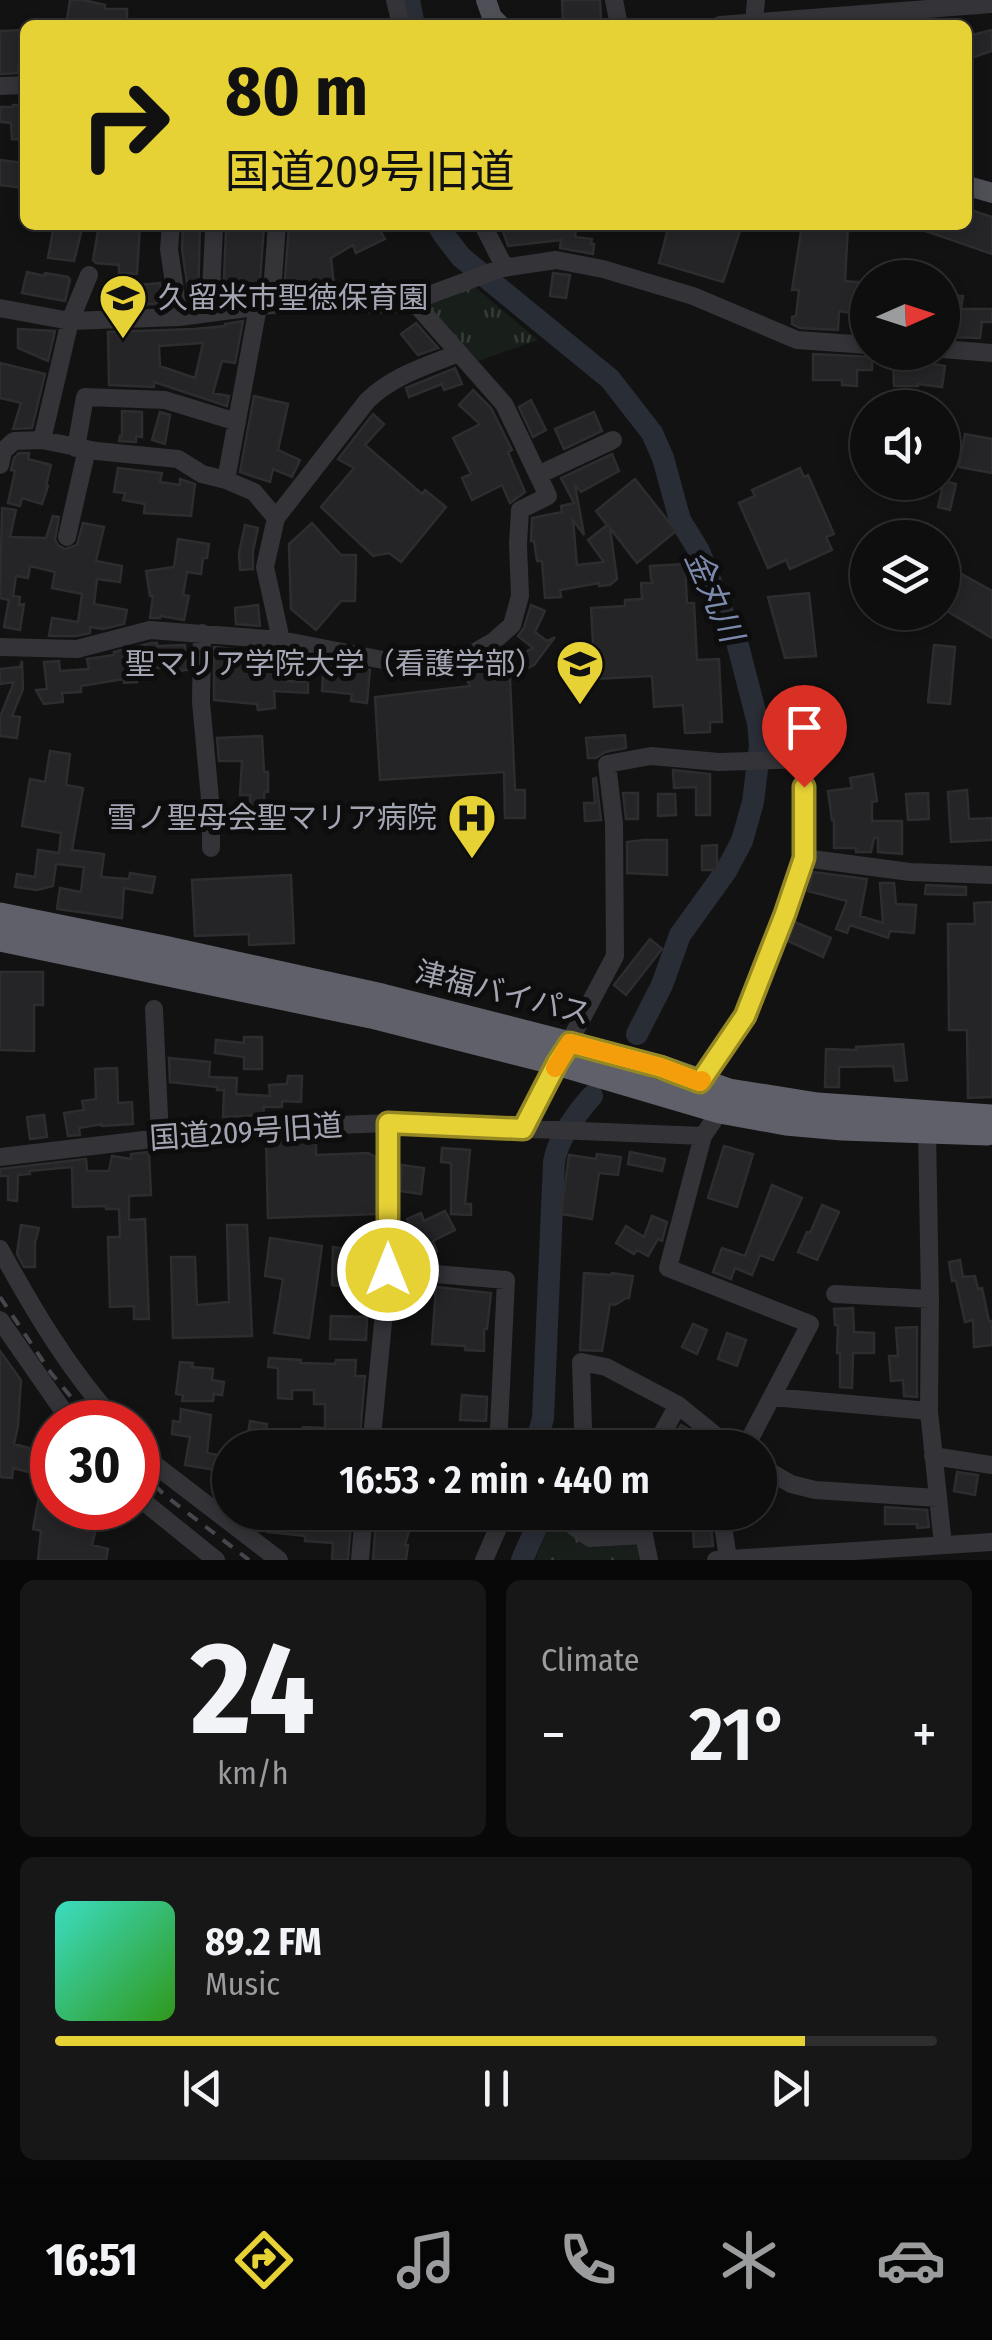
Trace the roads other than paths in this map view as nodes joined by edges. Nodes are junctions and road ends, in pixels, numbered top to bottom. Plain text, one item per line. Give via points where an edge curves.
1 (992, 4) edge
2 (797, 10) edge
3 (761, 20) edge
4 (171, 230) edge
5 (214, 230) edge
6 (276, 230) edge
7 (486, 230) edge
8 (505, 268) junction
9 (88, 275) dead end
10 (413, 301) junction
11 (264, 306) junction
12 (0, 308) edge
13 (210, 313) junction
14 (179, 317) junction
15 (70, 321) junction
16 (850, 343) edge
17 (960, 350) edge
18 (992, 352) edge
19 (459, 353) junction
20 (237, 422) junction
21 (42, 440) junction
22 (613, 440) dead end
23 (82, 449) junction
24 (0, 465) edge
25 (538, 475) junction
26 (226, 480) junction
27 (276, 518) junction
28 (67, 538) dead end
29 (202, 633) junction
30 (281, 640) junction
31 (0, 647) edge
32 (212, 848) dead end
33 (804, 858) junction
34 (992, 875) edge
35 (0, 915) edge
36 (0, 939) edge
37 (154, 1009) dead end
38 (564, 1053) junction
39 (700, 1082) junction
40 (720, 1111) junction
41 (992, 1116) edge
42 (388, 1123) junction
43 (523, 1129) junction
44 (927, 1130) junction
45 (992, 1133) edge
46 (703, 1136) junction
47 (160, 1137) junction
48 (0, 1156) edge
49 (0, 1250) edge
50 (388, 1270) junction
51 (835, 1294) dead end
52 (930, 1299) junction
53 (0, 1320) edge
54 (772, 1397) junction
55 (55, 1400) edge
56 (96, 1400) edge
57 (678, 1405) junction
58 (929, 1411) junction
59 (373, 1430) edge
60 (499, 1430) edge
61 (583, 1430) edge
62 (664, 1430) edge
63 (709, 1430) edge
64 (755, 1430) edge
65 (932, 1456) junction
66 (992, 1465) edge
67 (160, 1469) edge
68 (777, 1476) edge
69 (938, 1498) junction
70 (160, 1515) edge
71 (362, 1530) edge
72 (497, 1530) edge
73 (579, 1530) edge
74 (644, 1530) edge
75 (721, 1530) edge
76 (644, 1534) junction
77 (992, 1542) edge
78 (943, 1545) junction
79 (838, 1556) edge
80 (722, 1559) edge
81 (216, 1560) edge
82 (278, 1560) edge
83 (360, 1560) edge
84 (484, 1560) edge
85 (650, 1560) edge

1 - 2 street
2 - 3 street
4 - 14 street
5 - 13 street
6 - 11 street
7 - 8 street
8 - 10 street
8 - 16 street via 556,260 602,269 694,296 797,340
9 - 15 street
10 - 11 street
10 - 19 street
11 - 13 street
11 - 20 street
12 - 15 street
13 - 14 street
14 - 15 street
15 - 21 street
17 - 18 street
19 - 25 street via 504,404
19 - 27 street via 381,387
20 - 23 street via 165,400 85,397
20 - 26 street
21 - 23 street
21 - 24 street via 14,441
22 - 25 street
23 - 26 street via 178,459
23 - 28 street
25 - 30 street via 548,496 520,510 520,596 512,625 494,640 451,666 422,671
26 - 27 street via 254,492
27 - 30 street via 265,567
29 - 30 street
29 - 31 street via 150,630 77,648
29 - 32 street
33 - 34 street
33 - 38 street via 805,758 719,762 651,756 607,764 614,956
33 - 39 street via 745,1016
35 - 38 highway, 津福バイパス via 382,996
36 - 38 highway, 津福バイパス
37 - 47 street
38 - 39 highway, 津福バイパス via 660,1067
38 - 40 highway, 津福バイパス
38 - 43 street
39 - 41 highway, 津福バイパス via 817,1105
40 - 44 highway, 津福バイパス via 842,1128
40 - 46 street
42 - 43 street, 国道209号旧道
42 - 47 street, 国道209号旧道
42 - 50 street
43 - 46 street, 国道209号旧道
44 - 45 highway, 津福バイパス
44 - 52 street
46 - 54 street via 668,1268 810,1324
47 - 48 street, 国道209号旧道
49 - 56 street
50 - 59 street
50 - 60 street via 506,1280
51 - 52 street
52 - 58 street
53 - 55 street
54 - 58 street
54 - 64 street
57 - 61 street via 606,1366 582,1362
57 - 62 street
57 - 63 street
58 - 65 street
65 - 66 street
65 - 69 street
67 - 82 street
68 - 69 street via 816,1490
69 - 78 street
70 - 81 street
71 - 83 street
72 - 84 street
73 - 76 street via 590,1538
74 - 76 street
75 - 80 street
76 - 85 street
77 - 78 street
78 - 79 street
79 - 80 street

